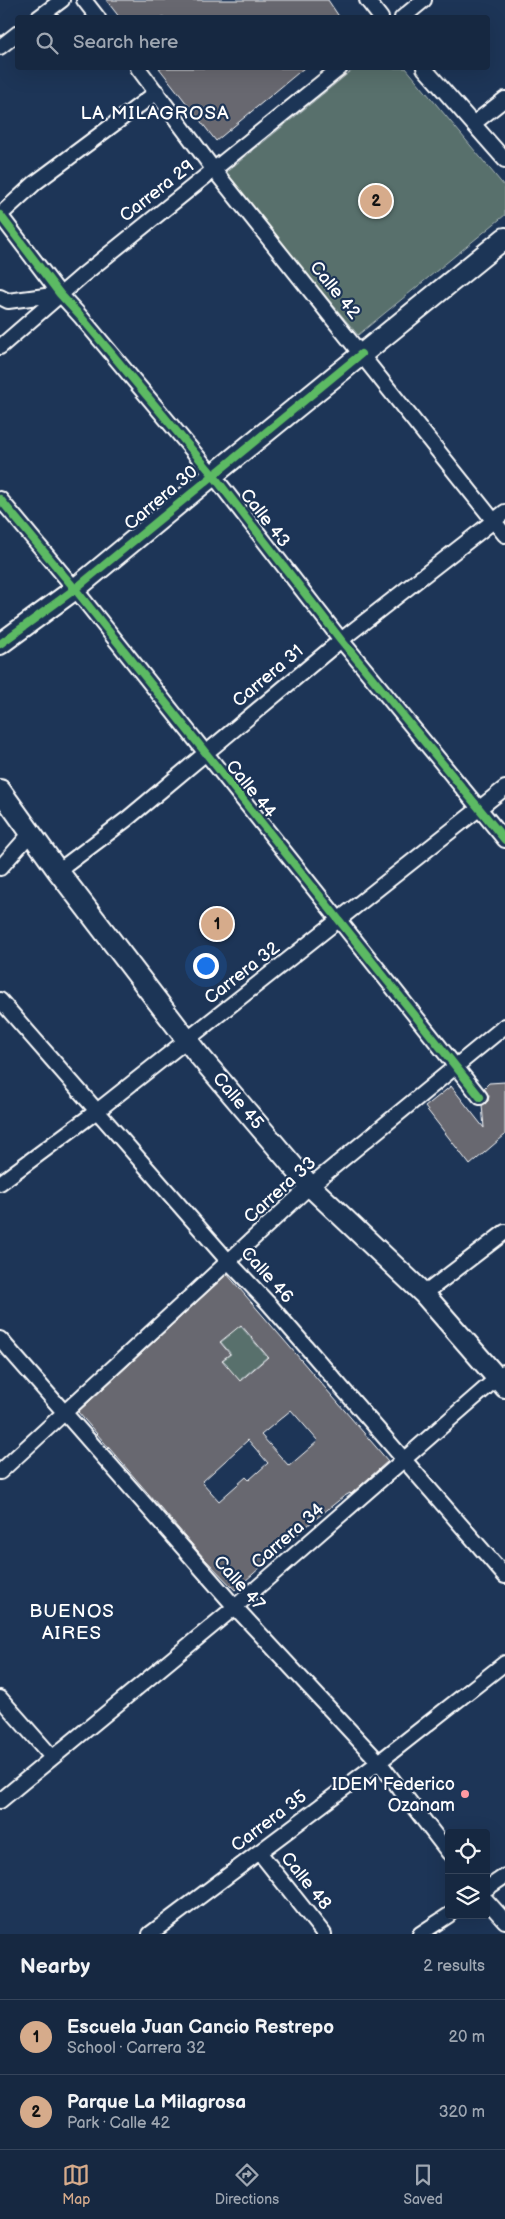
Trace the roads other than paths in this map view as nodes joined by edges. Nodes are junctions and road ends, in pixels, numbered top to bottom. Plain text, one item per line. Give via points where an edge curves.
1 (62, 0) edge
2 (84, 0) edge
3 (367, 0) edge
4 (424, 0) edge
5 (42, 15) edge
6 (96, 15) edge
7 (380, 15) edge
8 (406, 15) edge
9 (15, 34) edge
10 (0, 46) edge
11 (140, 70) edge
12 (338, 70) edge
13 (426, 70) edge
14 (158, 92) junction
15 (505, 99) edge
16 (472, 124) junction
17 (505, 160) edge
18 (214, 170) junction
19 (0, 215) edge
20 (505, 238) edge
21 (60, 294) junction
22 (0, 297) edge
23 (0, 347) edge
24 (362, 354) junction
25 (212, 475) junction
26 (0, 499) edge
27 (499, 516) edge
28 (505, 535) edge
29 (75, 589) junction
30 (341, 640) junction
31 (0, 644) edge
32 (204, 754) junction
33 (505, 788) edge
34 (0, 790) edge
35 (479, 807) junction
36 (30, 834) junction
37 (505, 840) edge
38 (0, 868) edge
39 (58, 872) junction
40 (339, 921) junction
41 (0, 1000) edge
42 (505, 1026) edge
43 (187, 1040) junction
44 (455, 1066) junction
45 (480, 1097) dead end
46 (97, 1111) junction
47 (0, 1183) edge
48 (310, 1186) junction
49 (505, 1232) edge
50 (229, 1262) junction
51 (424, 1294) junction
52 (0, 1339) edge
53 (503, 1379) edge
54 (65, 1412) junction
55 (403, 1460) junction
56 (0, 1472) edge
57 (505, 1576) edge
58 (235, 1608) junction
59 (505, 1663) edge
60 (0, 1698) edge
61 (52, 1757) junction
62 (379, 1762) junction
63 (0, 1801) edge
64 (445, 1848) edge
65 (259, 1852) junction
66 (505, 1876) edge
67 (490, 1886) edge
68 (490, 1904) edge
69 (445, 1918) edge
70 (505, 1921) edge
71 (150, 1934) edge
72 (324, 1934) edge
73 (420, 1934) edge

1 - 5 street
2 - 6 street
3 - 7 street
4 - 8 street
9 - 10 street
11 - 14 street, Calle 42
12 - 18 street, Carrera 29
13 - 16 street
14 - 18 street, Calle 42
14 - 19 street via 35,183
15 - 16 street
16 - 17 street
18 - 21 street, Carrera 29
18 - 24 street, Calle 42
19 - 21 street, Calle 43
20 - 24 main road, Carrera 30
21 - 22 street via 8,301
21 - 23 street, Carrera 29
21 - 25 street, Calle 43
24 - 25 main road, Carrera 30
24 - 27 street, Calle 42
25 - 29 main road, Carrera 30
25 - 30 street, Calle 43
26 - 29 street, Calle 44
27 - 28 street, Calle 42
27 - 30 street, Carrera 31
29 - 31 main road, Carrera 30
29 - 32 street, Calle 44
30 - 32 street, Carrera 31
30 - 35 street, Calle 43
32 - 39 street, Carrera 31
32 - 40 street, Calle 44
33 - 35 street, Carrera 32
34 - 36 main road, Calle 45
35 - 37 street, Calle 43
35 - 40 street, Carrera 32
36 - 38 street
36 - 39 main road, Calle 45
39 - 43 main road, Calle 45
40 - 43 street, Carrera 32
40 - 44 street, Calle 44
41 - 46 street, Calle 46
42 - 44 street, Carrera 33
43 - 46 street, Carrera 32
43 - 48 main road, Calle 45
44 - 45 street, Calle 44
44 - 48 street, Carrera 33
46 - 47 street, Carrera 32
46 - 50 street, Calle 46
48 - 50 street, Carrera 33
48 - 51 main road, Calle 45
49 - 51 street
50 - 54 street, Carrera 33
50 - 55 street, Calle 46
51 - 53 main road, Calle 45
52 - 54 street, Calle 47
53 - 55 street, Carrera 34
54 - 56 street, Carrera 33
54 - 58 street, Calle 47
55 - 57 street, Calle 46
55 - 58 street, Carrera 34
58 - 61 street, Carrera 34
58 - 62 street, Calle 47
59 - 62 street, Carrera 35
60 - 61 street
61 - 63 street, Carrera 34
62 - 64 street, Calle 47
62 - 65 street, Carrera 35
65 - 71 street, Carrera 35
65 - 72 street, Calle 48
66 - 67 street
68 - 70 street
69 - 73 street

